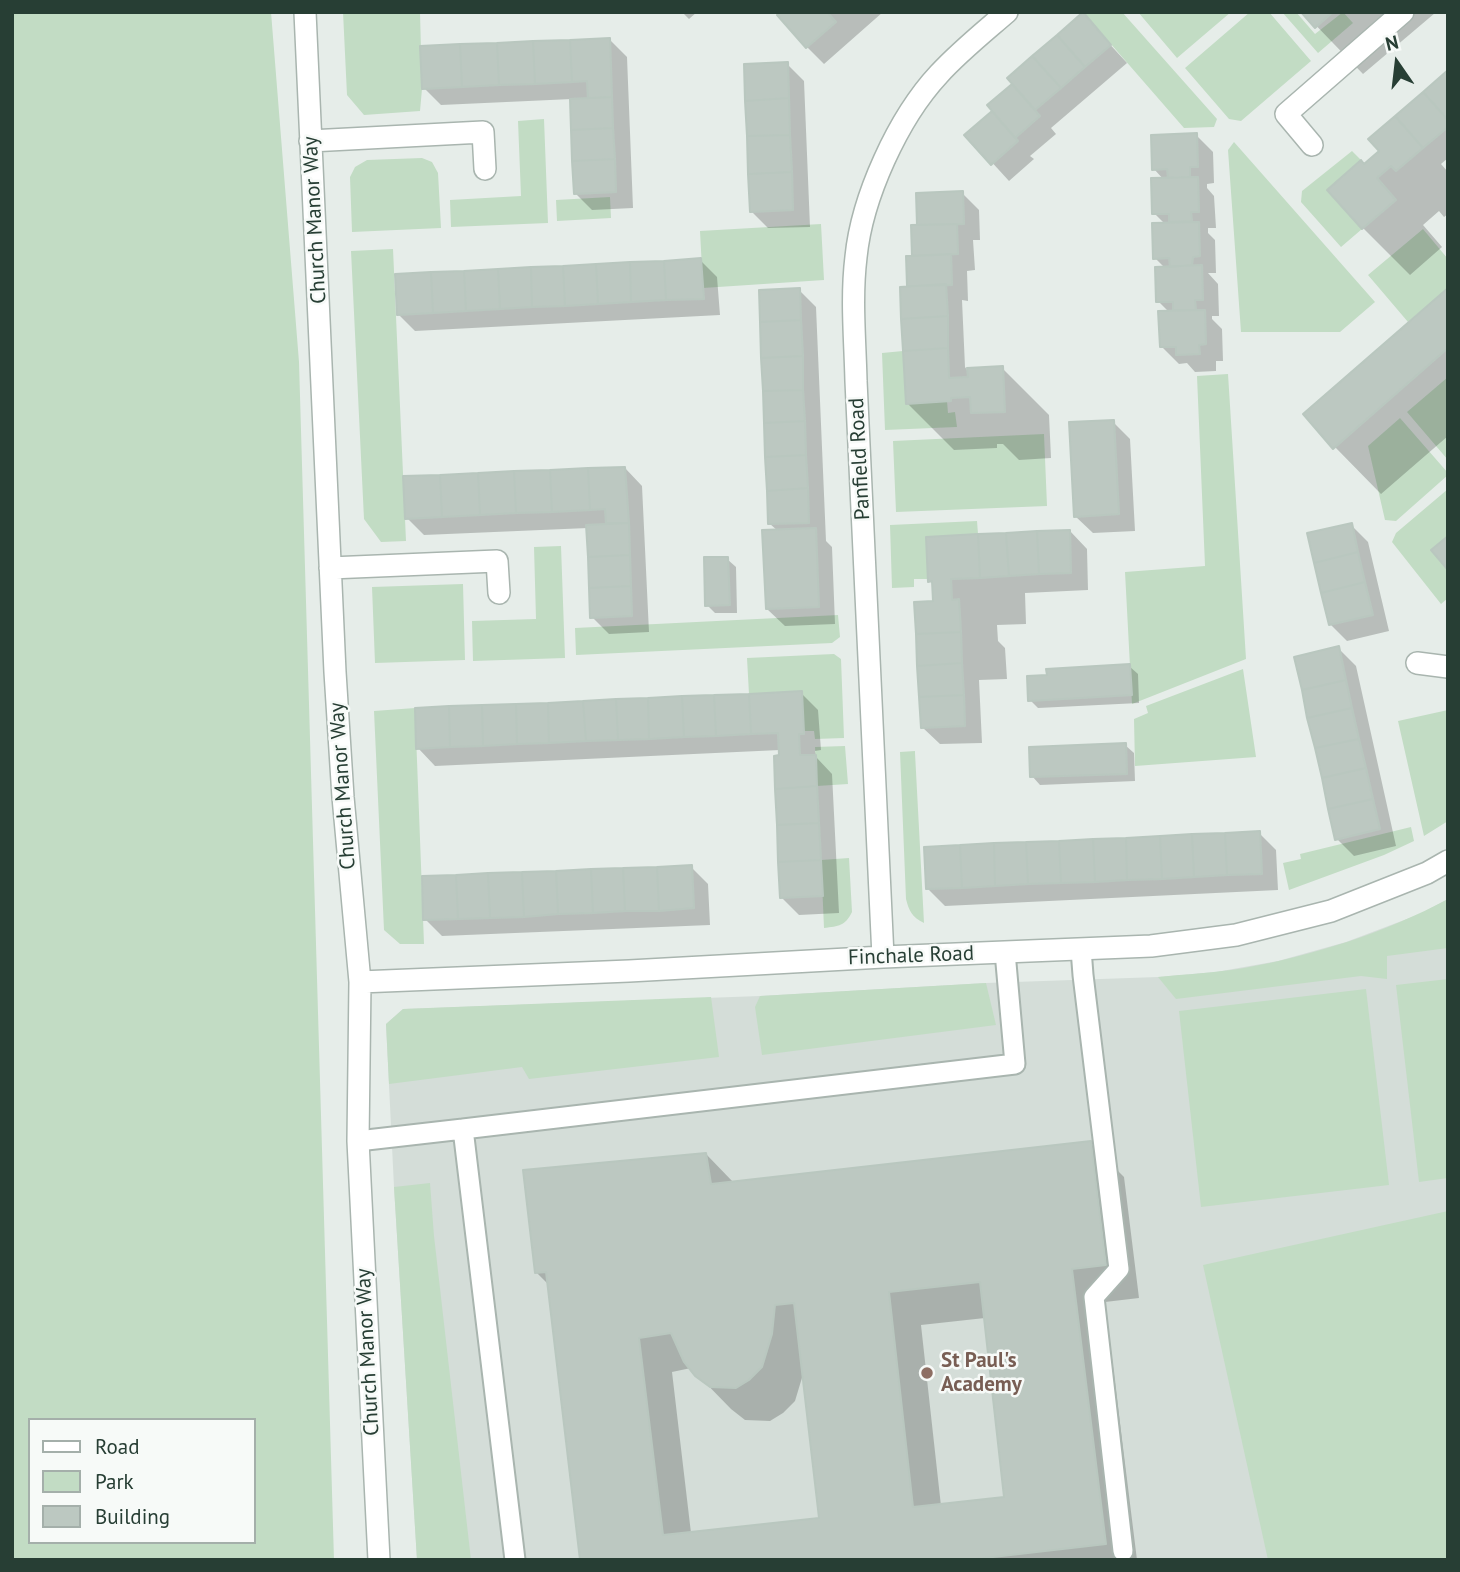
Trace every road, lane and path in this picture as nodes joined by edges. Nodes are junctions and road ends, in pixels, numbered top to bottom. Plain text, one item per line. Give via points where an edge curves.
1 (305, 12) edge
2 (1007, 12) edge
3 (1403, 12) edge
4 (310, 141) junction
5 (1312, 145) dead end
6 (485, 169) dead end
7 (330, 568) junction
8 (499, 593) dead end
9 (1417, 663) dead end
10 (1448, 667) edge
11 (1448, 861) edge
12 (1081, 949) junction
13 (1005, 952) junction
14 (883, 957) junction
15 (360, 982) junction
16 (463, 1129) junction
17 (358, 1141) junction
18 (1123, 1551) dead end
19 (379, 1560) edge
20 (515, 1560) edge

1 - 4 street, Church Manor Way
2 - 14 street, Panfield Road via 938,74 912,108 875,180 856,256 856,381
3 - 5 street via 1286,114
4 - 6 street via 483,132
4 - 7 street, Church Manor Way
7 - 8 street via 497,561
7 - 15 street, Church Manor Way via 343,797
9 - 10 street
11 - 12 street, Finchale Road via 1331,911 1260,930 1192,942
12 - 13 street, Finchale Road
12 - 18 lane via 1119,1269 1094,1297
13 - 14 street, Finchale Road
13 - 16 lane via 1015,1064
14 - 15 street, Finchale Road
15 - 17 street, Church Manor Way
16 - 17 lane
16 - 20 lane
17 - 19 street, Church Manor Way

